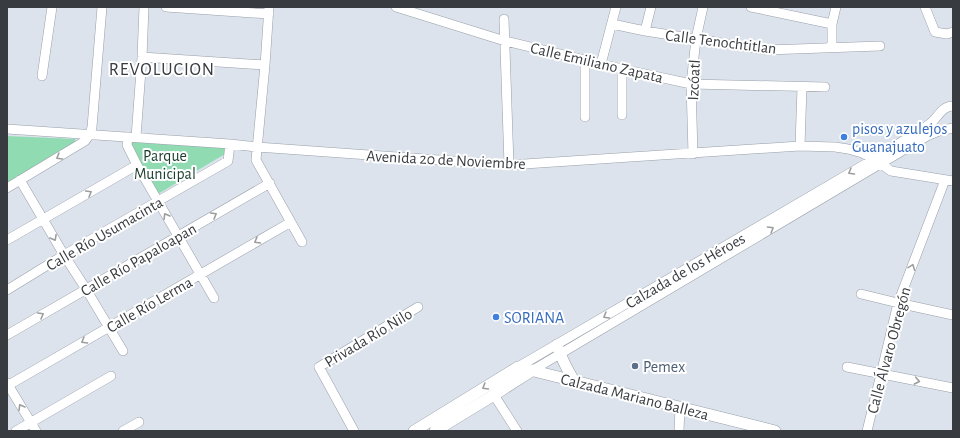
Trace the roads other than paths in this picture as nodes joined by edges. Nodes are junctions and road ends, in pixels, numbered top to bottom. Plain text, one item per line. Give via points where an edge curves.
1 (52, 7) edge
2 (102, 7) edge
3 (144, 7) edge
4 (166, 7) edge
5 (396, 7) edge
6 (616, 7) edge
7 (651, 7) edge
8 (703, 7) edge
9 (751, 7) edge
10 (836, 7) edge
11 (925, 7) edge
12 (269, 11) edge
13 (504, 19) dead end
14 (612, 24) junction
15 (832, 24) junction
16 (645, 31) junction
17 (953, 32) edge
18 (696, 39) junction
19 (505, 40) junction
20 (880, 46) dead end
21 (832, 47) junction
22 (142, 57) junction
23 (585, 60) junction
24 (601, 64) junction
25 (265, 65) junction
26 (622, 69) junction
27 (42, 76) dead end
28 (691, 84) junction
29 (802, 87) junction
30 (825, 87) dead end
31 (953, 106) edge
32 (942, 111) junction
33 (622, 115) dead end
34 (584, 117) dead end
35 (951, 128) edge
36 (7, 129) edge
37 (90, 134) junction
38 (132, 137) junction
39 (230, 144) junction
40 (800, 146) junction
41 (258, 147) junction
42 (693, 154) junction
43 (878, 161) junction
44 (137, 165) junction
45 (509, 165) junction
46 (20, 180) junction
47 (949, 180) edge
48 (270, 183) junction
49 (7, 188) edge
50 (158, 201) junction
51 (44, 219) junction
52 (291, 222) junction
53 (178, 236) junction
54 (7, 240) edge
55 (302, 242) dead end
56 (64, 255) junction
57 (200, 274) junction
58 (86, 289) junction
59 (7, 290) edge
60 (861, 294) dead end
61 (214, 298) dead end
62 (898, 303) junction
63 (418, 307) dead end
64 (953, 315) edge
65 (109, 327) junction
66 (7, 335) edge
67 (558, 350) junction
68 (123, 351) dead end
69 (518, 367) junction
70 (847, 367) dead end
71 (533, 370) junction
72 (881, 374) junction
73 (111, 376) dead end
74 (574, 381) junction
75 (7, 385) edge
76 (953, 388) edge
77 (494, 396) junction
78 (680, 408) junction
79 (30, 422) junction
80 (139, 422) dead end
81 (16, 431) edge
82 (36, 431) edge
83 (123, 431) edge
84 (354, 431) edge
85 (414, 431) edge
86 (435, 431) edge
87 (517, 431) edge
88 (679, 431) edge
89 (775, 431) edge
90 (867, 431) edge

1 - 27 street
2 - 37 street
3 - 22 street
4 - 12 street
5 - 19 street, Calle Emiliano Zapata
6 - 14 street
7 - 16 street
8 - 18 street, Izcóatl
9 - 15 street
10 - 15 street
11 - 17 street via 936,32
12 - 25 street
13 - 19 street
14 - 16 street, Calle Tenochtitlan
14 - 24 street
15 - 21 street
16 - 18 street, Calle Tenochtitlan
18 - 21 street, Calle Tenochtitlan via 767,50
18 - 28 street, Izcóatl
19 - 23 street, Calle Emiliano Zapata
19 - 45 street
20 - 21 street, Calle Tenochtitlan
22 - 25 street
22 - 38 street
23 - 24 street, Calle Emiliano Zapata
23 - 34 street
24 - 26 street, Calle Emiliano Zapata
25 - 41 street
26 - 28 street, Calle Emiliano Zapata
26 - 33 street
28 - 29 street, Calle Emiliano Zapata
28 - 42 street, Izcóatl
29 - 30 street, Calle Emiliano Zapata
29 - 40 street
31 - 32 street, Calzada de los Héroes
32 - 35 street via 940,118 943,125
32 - 43 street, Calzada de los Héroes via 932,122
35 - 43 street, Calzada de los Héroes via 929,135
36 - 37 street, Avenida 20 de Noviembre
37 - 38 street, Avenida 20 de Noviembre
37 -> 46 street via 85,141
38 - 39 street, Avenida 20 de Noviembre
38 - 44 street via 127,145
39 - 41 street, Avenida 20 de Noviembre
39 - 50 street, Calle Río Usumacinta via 228,161
40 - 42 street, Avenida 20 de Noviembre
40 - 43 street, Avenida 20 de Noviembre via 848,149
41 - 45 street, Avenida 20 de Noviembre
41 - 48 street via 256,160
42 - 45 street, Avenida 20 de Noviembre
43 - 47 street, Avenida 20 de Noviembre via 891,171
43 - 67 street, Calzada de los Héroes
44 - 50 street
51 -> 44 street
46 - 49 street
46 - 51 street
62 -> 47 street, Calle Álvaro Obregón
48 - 52 street
53 -> 48 street, Calle Río Papaloapan
53 -> 50 street
50 - 56 street, Calle Río Usumacinta
51 - 54 street
51 -> 56 street
52 - 55 street
52 -> 57 street, Calle Río Lerma
53 - 57 street
53 - 58 street, Calle Río Papaloapan
56 - 58 street
56 - 59 street, Calle Río Usumacinta
57 - 61 street
57 - 65 street, Calle Río Lerma
58 - 65 street
66 -> 58 street, Calle Río Papaloapan
60 - 62 street
62 - 64 street
62 - 72 street, Calle Álvaro Obregón
63 - 84 street, Privada Río Nilo via 318,367
65 - 68 street
65 -> 75 street, Calle Río Lerma
67 - 69 street, Calzada de los Héroes
67 - 71 street, Calzada de los Héroes
67 - 74 main road
69 - 71 main road, Calzada Mariano Balleza
69 -> 85 main road, Calzada de los Héroes
70 - 72 street
71 - 74 main road, Calzada Mariano Balleza
71 - 77 main road, Calzada de los Héroes
72 -> 76 street
72 - 90 street, Calle Álvaro Obregón
73 - 79 street
74 - 78 main road, Calzada Mariano Balleza
79 -> 75 street
77 - 86 main road, Calzada de los Héroes
77 - 87 street
78 - 88 street
78 - 89 main road, Calzada Mariano Balleza
79 - 81 street
79 - 82 street
80 - 83 street

